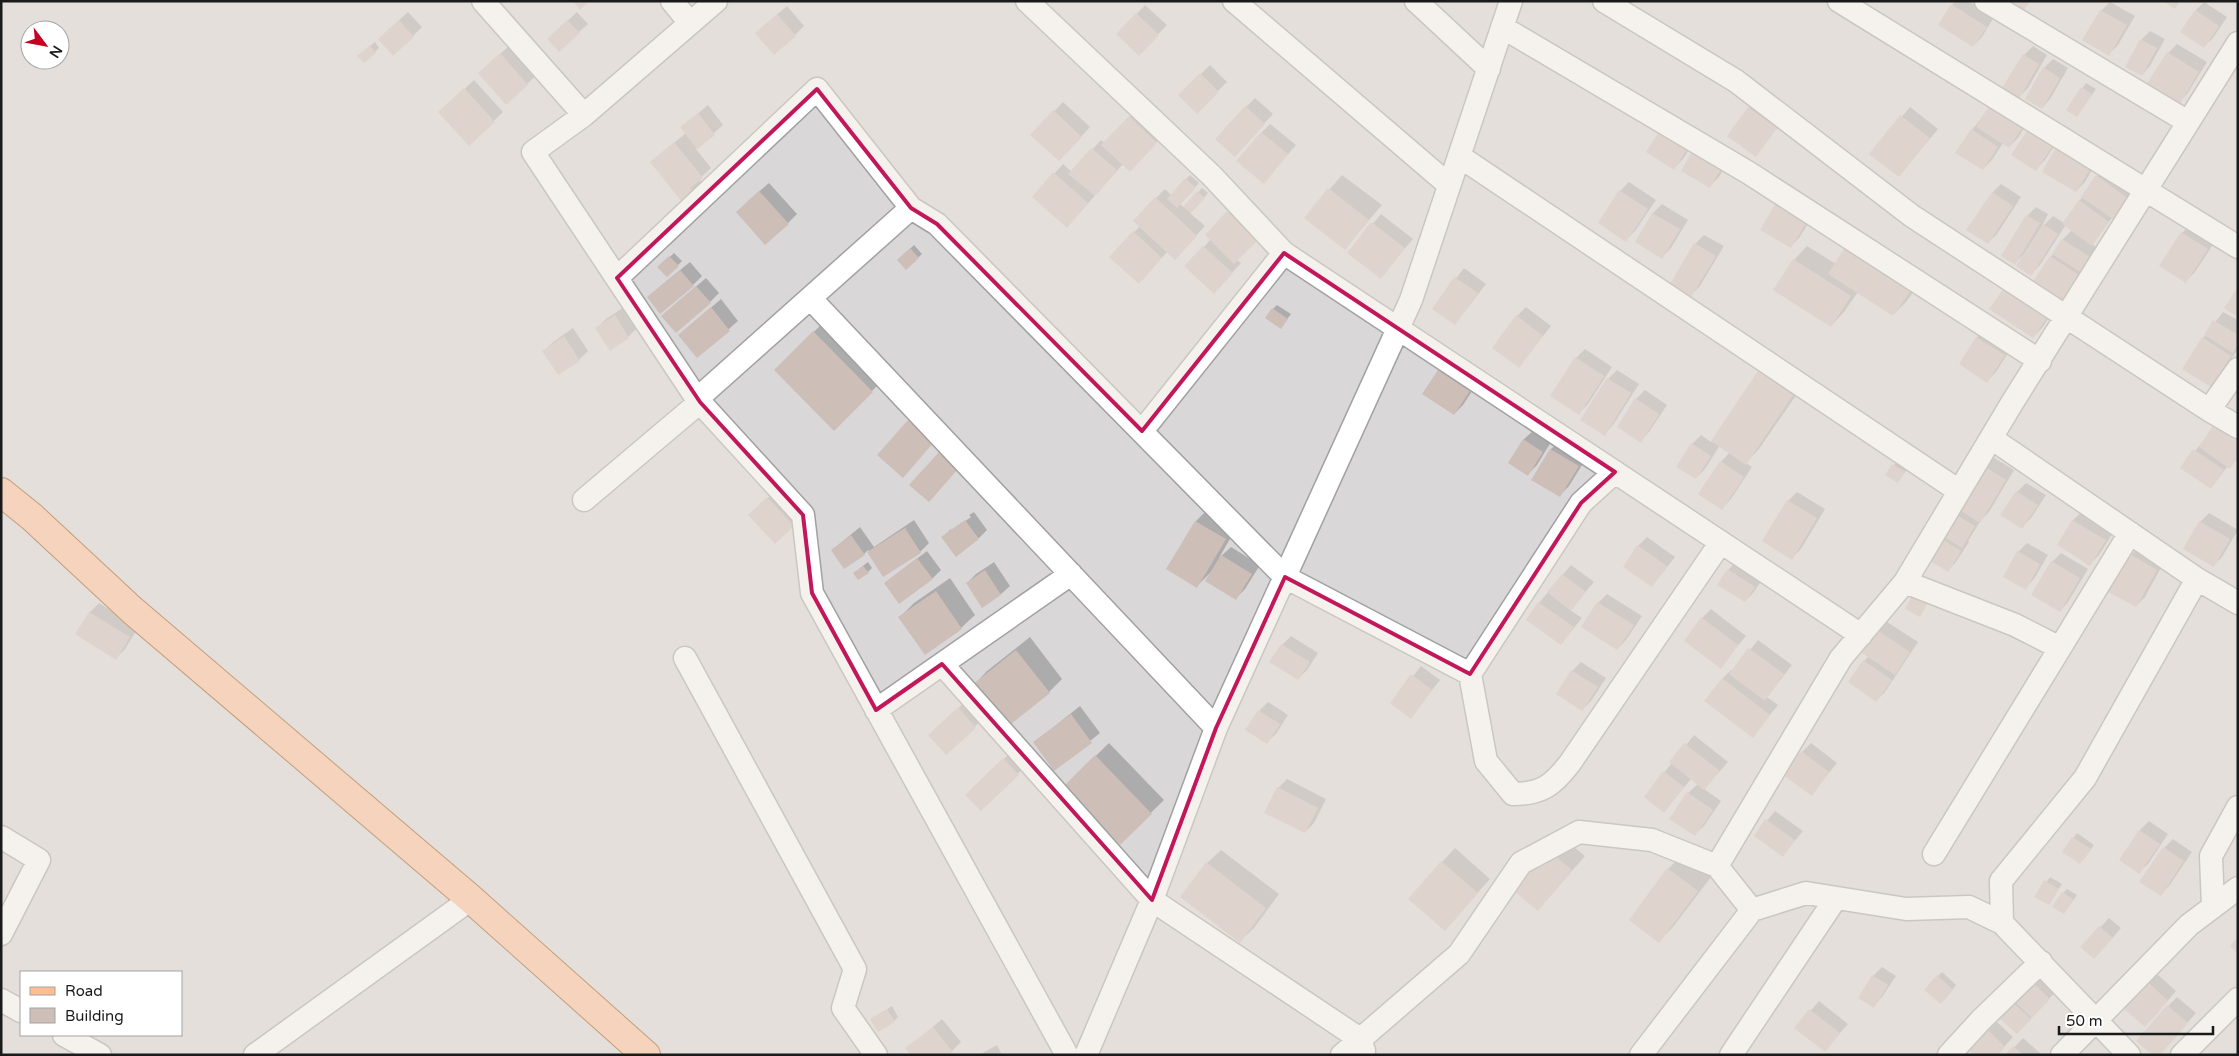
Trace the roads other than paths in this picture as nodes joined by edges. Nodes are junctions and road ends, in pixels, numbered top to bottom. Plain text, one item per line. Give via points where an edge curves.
1 (483, 1) edge
2 (672, 1) edge
3 (716, 1) edge
4 (1027, 1) edge
5 (1234, 1) edge
6 (1416, 1) edge
7 (1511, 1) edge
8 (1604, 1) edge
9 (1839, 1) edge
10 (1986, 1) edge
11 (690, 23) junction
12 (1502, 28) junction
13 (2238, 43) edge
14 (1489, 69) junction
15 (584, 115) junction
16 (2188, 122) junction
17 (1459, 156) junction
18 (1449, 185) junction
19 (2146, 190) junction
20 (911, 208) junction
21 (2238, 248) edge
22 (1284, 253) junction
23 (617, 278) junction
24 (811, 299) junction
25 (2067, 316) junction
26 (1398, 329) junction
27 (2040, 361) junction
28 (2238, 369) edge
29 (698, 400) junction
30 (2209, 410) junction
31 (2238, 426) edge
32 (1142, 431) junction
33 (1991, 438) junction
34 (1615, 472) junction
35 (1959, 491) junction
36 (1, 492) edge
37 (584, 500) dead end
38 (2130, 533) junction
39 (1721, 542) junction
40 (1071, 574) junction
41 (1285, 577) junction
42 (2197, 579) junction
43 (1905, 582) junction
44 (2238, 603) edge
45 (1861, 635) junction
46 (2060, 648) junction
47 (685, 658) dead end
48 (942, 664) junction
49 (1470, 674) junction
50 (876, 710) junction
51 (1216, 728) junction
52 (2238, 807) edge
53 (1, 837) edge
54 (1934, 854) dead end
55 (1717, 866) junction
56 (2238, 888) edge
57 (1836, 898) junction
58 (471, 899) junction
59 (1152, 900) junction
60 (2213, 907) junction
61 (1752, 910) junction
62 (2002, 923) junction
63 (1, 934) edge
64 (2041, 962) junction
65 (2238, 999) edge
66 (1, 1000) edge
67 (20, 1010) edge
68 (2096, 1020) junction
69 (66, 1036) edge
70 (1362, 1047) edge
71 (100, 1055) edge
72 (255, 1055) edge
73 (646, 1055) edge
74 (876, 1055) edge
75 (1067, 1055) edge
76 (1086, 1055) edge
77 (1342, 1055) edge
78 (1641, 1055) edge
79 (1731, 1055) edge
80 (1949, 1055) edge
81 (2062, 1055) edge
82 (2129, 1055) edge
83 (2182, 1055) edge

1 - 15 street
2 - 11 street
3 - 11 street
4 - 22 street via 1212,176
5 - 18 street
6 - 14 street
7 - 12 street
8 - 25 street via 1736,81 1912,216
9 - 19 street
10 - 16 street
11 - 15 street
12 - 14 street
12 - 27 street via 1749,173
13 - 16 street
14 - 17 street
15 - 23 street via 533,152
16 - 19 street
17 - 18 street
17 - 35 street
18 - 26 street
19 - 21 street
19 - 25 street
20 - 23 street via 817,89
20 - 24 street
20 - 32 street via 937,224
22 - 26 street
22 - 32 street
23 - 29 street
24 - 29 street
24 - 40 street
25 - 27 street
25 - 30 street
26 - 34 street
26 - 41 street
27 - 33 street
28 - 30 street
29 - 37 street
29 - 50 street via 804,514 812,593
30 - 31 street
32 - 41 street
33 - 35 street
33 - 38 street
34 - 39 street
34 - 49 street via 1581,503
35 - 43 street
36 - 58 main road via 132,610
38 - 42 street
38 - 46 street
39 - 45 street
39 - 49 street via 1555,782 1530,794 1513,794 1486,762
40 - 48 street
40 - 51 street
41 - 49 street
41 - 51 street
42 - 44 street
42 - 62 street via 2085,778 2001,881
43 - 45 street
43 - 46 street via 2015,625
45 - 55 street via 1841,658
46 - 54 street
47 - 74 street via 854,969 843,1008
48 - 50 street
48 - 59 street
50 - 75 street
51 - 59 street
52 - 60 street via 2210,856
53 - 63 street via 39,860
55 - 61 street
55 - 70 street via 1652,840 1579,832 1521,863 1459,954
56 - 60 street
57 - 61 street via 1806,893
57 - 62 street via 1906,909 1969,907
57 - 79 street
58 - 72 street
58 - 73 main road
59 - 70 street
59 - 76 street
60 - 68 street via 2188,925
61 - 78 street
62 - 64 street
64 - 68 street
64 - 80 street
65 - 83 street
66 - 67 street
68 - 81 street
68 - 82 street
69 - 71 street
70 - 77 street

